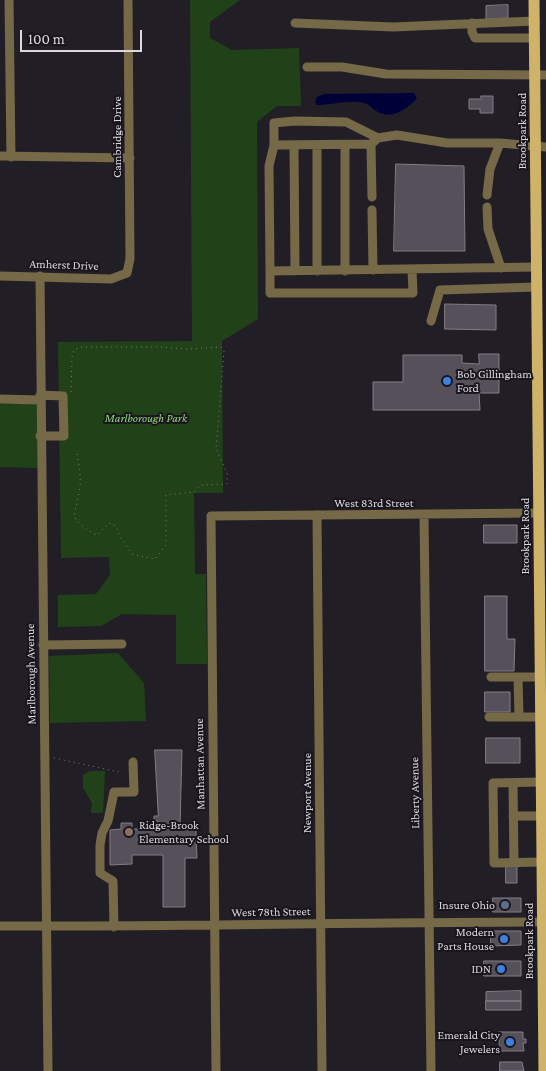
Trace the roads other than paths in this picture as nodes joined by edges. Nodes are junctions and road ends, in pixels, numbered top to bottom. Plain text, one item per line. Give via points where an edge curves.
1 (9, 0) edge
2 (128, 0) edge
3 (534, 0) edge
4 (534, 21) junction
5 (295, 23) dead end
6 (472, 23) junction
7 (535, 38) junction
8 (307, 67) dead end
9 (540, 75) edge
10 (374, 141) junction
11 (500, 143) junction
12 (345, 144) junction
13 (274, 145) junction
14 (294, 145) junction
15 (317, 145) junction
16 (541, 146) edge
17 (0, 156) edge
18 (11, 156) junction
19 (130, 158) junction
20 (487, 194) dead end
21 (372, 196) dead end
22 (487, 207) dead end
23 (372, 210) dead end
24 (501, 268) junction
25 (373, 270) junction
26 (412, 270) junction
27 (270, 271) junction
28 (295, 271) junction
29 (317, 271) junction
30 (345, 271) junction
31 (127, 273) joint
32 (0, 276) edge
33 (40, 276) junction
34 (540, 283) edge
35 (431, 321) dead end
36 (542, 350) edge
37 (40, 397) junction
38 (0, 399) edge
39 (40, 436) junction
40 (538, 513) junction
41 (317, 515) junction
42 (424, 515) junction
43 (210, 516) joint
44 (122, 644) dead end
45 (43, 645) junction
46 (491, 677) dead end
47 (518, 677) junction
48 (539, 677) junction
49 (489, 717) dead end
50 (519, 717) junction
51 (540, 717) junction
52 (133, 762) dead end
53 (513, 782) junction
54 (541, 782) junction
55 (513, 816) junction
56 (541, 816) junction
57 (514, 862) junction
58 (542, 862) junction
59 (429, 922) junction
60 (542, 922) junction
61 (321, 923) junction
62 (0, 926) edge
63 (47, 926) junction
64 (214, 926) junction
65 (114, 927) junction
66 (48, 1071) edge
67 (216, 1071) edge
68 (322, 1071) edge
69 (430, 1071) edge
70 (544, 1071) edge

1 - 18 street
2 - 19 street, Cambridge Drive
3 - 4 main road, Brookpark Road
4 - 6 street
4 - 7 main road, Brookpark Road
5 - 6 street via 393,27
6 - 7 street via 476,38
7 - 9 main road, Brookpark Road
8 - 9 street via 342,67 386,74
9 - 16 main road, Brookpark Road
10 - 11 street via 397,135 447,143
10 - 12 street
10 - 13 street via 346,122 294,121 274,123
10 - 21 street
11 - 16 street
11 - 20 street via 490,170
12 - 15 street
12 - 30 street
13 - 14 street
13 - 27 street via 269,166
14 - 15 street
14 - 28 street
15 - 29 street
16 - 34 main road, Brookpark Road
17 - 18 street
18 - 19 street
19 - 31 street, Cambridge Drive via 130,259
22 - 24 street via 488,229
23 - 25 street
24 - 26 street
24 - 34 street
25 - 26 street
25 - 30 street
26 - 27 street via 413,293 270,293
27 - 28 street
28 - 29 street
29 - 30 street
31 - 33 street, Amherst Drive via 110,279
32 - 33 street, Amherst Drive
33 - 37 street, Marlborough Avenue
34 - 35 street via 440,290
34 - 36 main road, Brookpark Road
36 - 40 main road, Brookpark Road
37 - 38 street
37 - 39 street, Marlborough Avenue
37 - 39 street via 63,396 64,436
39 - 45 street, Marlborough Avenue
40 - 42 street, West 83rd Street
40 - 48 main road, Brookpark Road
41 - 42 street, West 83rd Street
41 - 43 street, West 83rd Street
41 - 61 street, Newport Avenue
42 - 59 street, Liberty Avenue
43 - 64 street, Manhattan Avenue
44 - 45 street
45 - 63 street, Marlborough Avenue
46 - 47 street
47 - 48 street
47 - 50 street
48 - 51 main road, Brookpark Road
49 - 50 street
50 - 51 street
51 - 54 main road, Brookpark Road
52 - 65 street via 134,792 114,792 100,845 100,873 112,881
53 - 54 street
53 - 55 street
53 - 57 street via 493,783 494,863
54 - 56 main road, Brookpark Road
55 - 56 street
55 - 57 street
56 - 58 main road, Brookpark Road
57 - 58 street
58 - 60 main road, Brookpark Road
59 - 60 street, West 78th Street
59 - 61 street, West 78th Street
59 - 69 street, Liberty Avenue
60 - 70 main road, Brookpark Road
61 - 64 street, West 78th Street
61 - 68 street, Newport Avenue
62 - 63 street, West 78th Street
63 - 65 street, West 78th Street
63 - 66 street, Marlborough Avenue
64 - 65 street, West 78th Street
64 - 67 street, Manhattan Avenue

